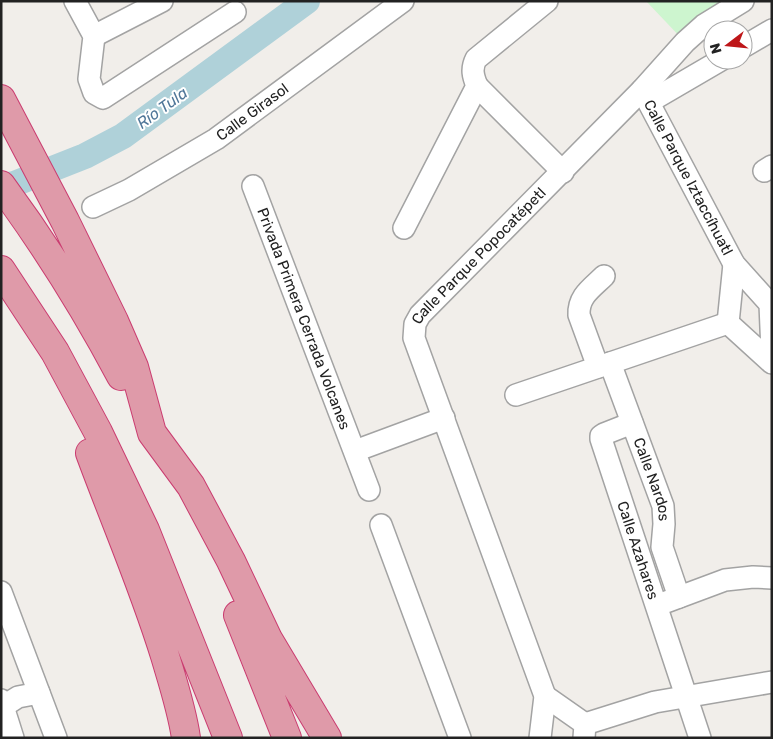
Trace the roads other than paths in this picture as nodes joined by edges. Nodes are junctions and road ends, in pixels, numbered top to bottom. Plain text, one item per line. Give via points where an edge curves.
1 (75, 1) edge
2 (162, 1) edge
3 (403, 1) edge
4 (547, 1) edge
5 (743, 1) edge
6 (235, 12) dead end
7 (772, 30) edge
8 (94, 36) junction
9 (753, 41) edge
10 (703, 69) edge
11 (477, 86) junction
12 (646, 96) junction
13 (5, 105) edge
14 (563, 172) junction
15 (1, 185) edge
16 (254, 186) dead end
17 (93, 207) dead end
18 (404, 228) dead end
19 (734, 264) junction
20 (1, 270) edge
21 (604, 276) dead end
22 (771, 304) edge
23 (771, 328) edge
24 (735, 330) junction
25 (55, 352) junction
26 (772, 352) edge
27 (772, 363) edge
28 (604, 365) junction
29 (516, 394) dead end
30 (444, 418) junction
31 (632, 424) junction
32 (152, 433) junction
33 (355, 451) junction
34 (370, 490) dead end
35 (664, 524) junction
36 (382, 525) dead end
37 (632, 533) junction
38 (772, 578) edge
39 (1, 592) edge
40 (679, 597) junction
41 (656, 605) junction
42 (772, 682) edge
43 (38, 693) junction
44 (545, 696) junction
45 (686, 696) junction
46 (2, 703) edge
47 (585, 731) edge
48 (13, 738) edge
49 (56, 738) edge
50 (186, 738) edge
51 (228, 738) edge
52 (287, 738) edge
53 (327, 738) edge
54 (460, 738) edge
55 (540, 738) edge
56 (700, 738) edge

1 - 8 street
2 - 8 street
3 - 17 street, Calle Girasol via 216,139 129,190
4 - 11 street via 476,60 472,67
5 - 12 street, Calle Parque Popocatépetl via 704,25 685,42
6 - 8 street via 102,98 94,93 89,79
7 - 9 street
10 - 12 street
11 - 14 street
11 - 18 street
12 - 14 street, Calle Parque Popocatépetl
12 - 19 street, Calle Parque Iztaccíhuatl
13 - 32 highway via 103,295 134,367
14 - 30 street, Calle Parque Popocatépetl via 420,315 415,324 414,338
15 - 32 highway via 59,268
16 - 33 street, Privada Primera Cerrada Volcanes
19 - 22 street, Calle Parque Iztaccíhuatl
19 - 24 street, Calle Parque Iztaccíhuatl
20 - 25 highway
21 - 28 street, Calle Nardos via 579,306 579,315
22 - 23 street, Calle Parque Iztaccíhuatl
23 - 24 street via 752,336
23 - 26 street, Calle Parque Iztaccíhuatl
24 - 27 street
24 - 28 street
25 - 50 highway via 82,432 156,624
25 - 51 highway via 145,530
28 - 29 street
28 - 31 street, Calle Nardos
30 - 33 street
30 - 44 street, Calle Parque Popocatépetl
31 - 35 street, Calle Nardos via 663,506
31 - 37 street, Calle Azahares via 601,436
32 - 52 highway via 212,554
32 - 53 highway via 191,486 268,639
33 - 34 street, Privada Primera Cerrada Volcanes
35 - 37 street
35 - 40 street, Calle Nardos via 662,547
36 - 54 street
37 - 41 street, Calle Azahares
38 - 40 street via 725,580
39 - 43 street
40 - 41 street
41 - 45 street, Calle Azahares
42 - 45 street
43 - 46 street
43 - 49 street
44 - 47 street
44 - 55 street, Calle Parque Popocatépetl
45 - 47 street via 654,702
45 - 56 street, Calle Azahares
46 - 48 street

